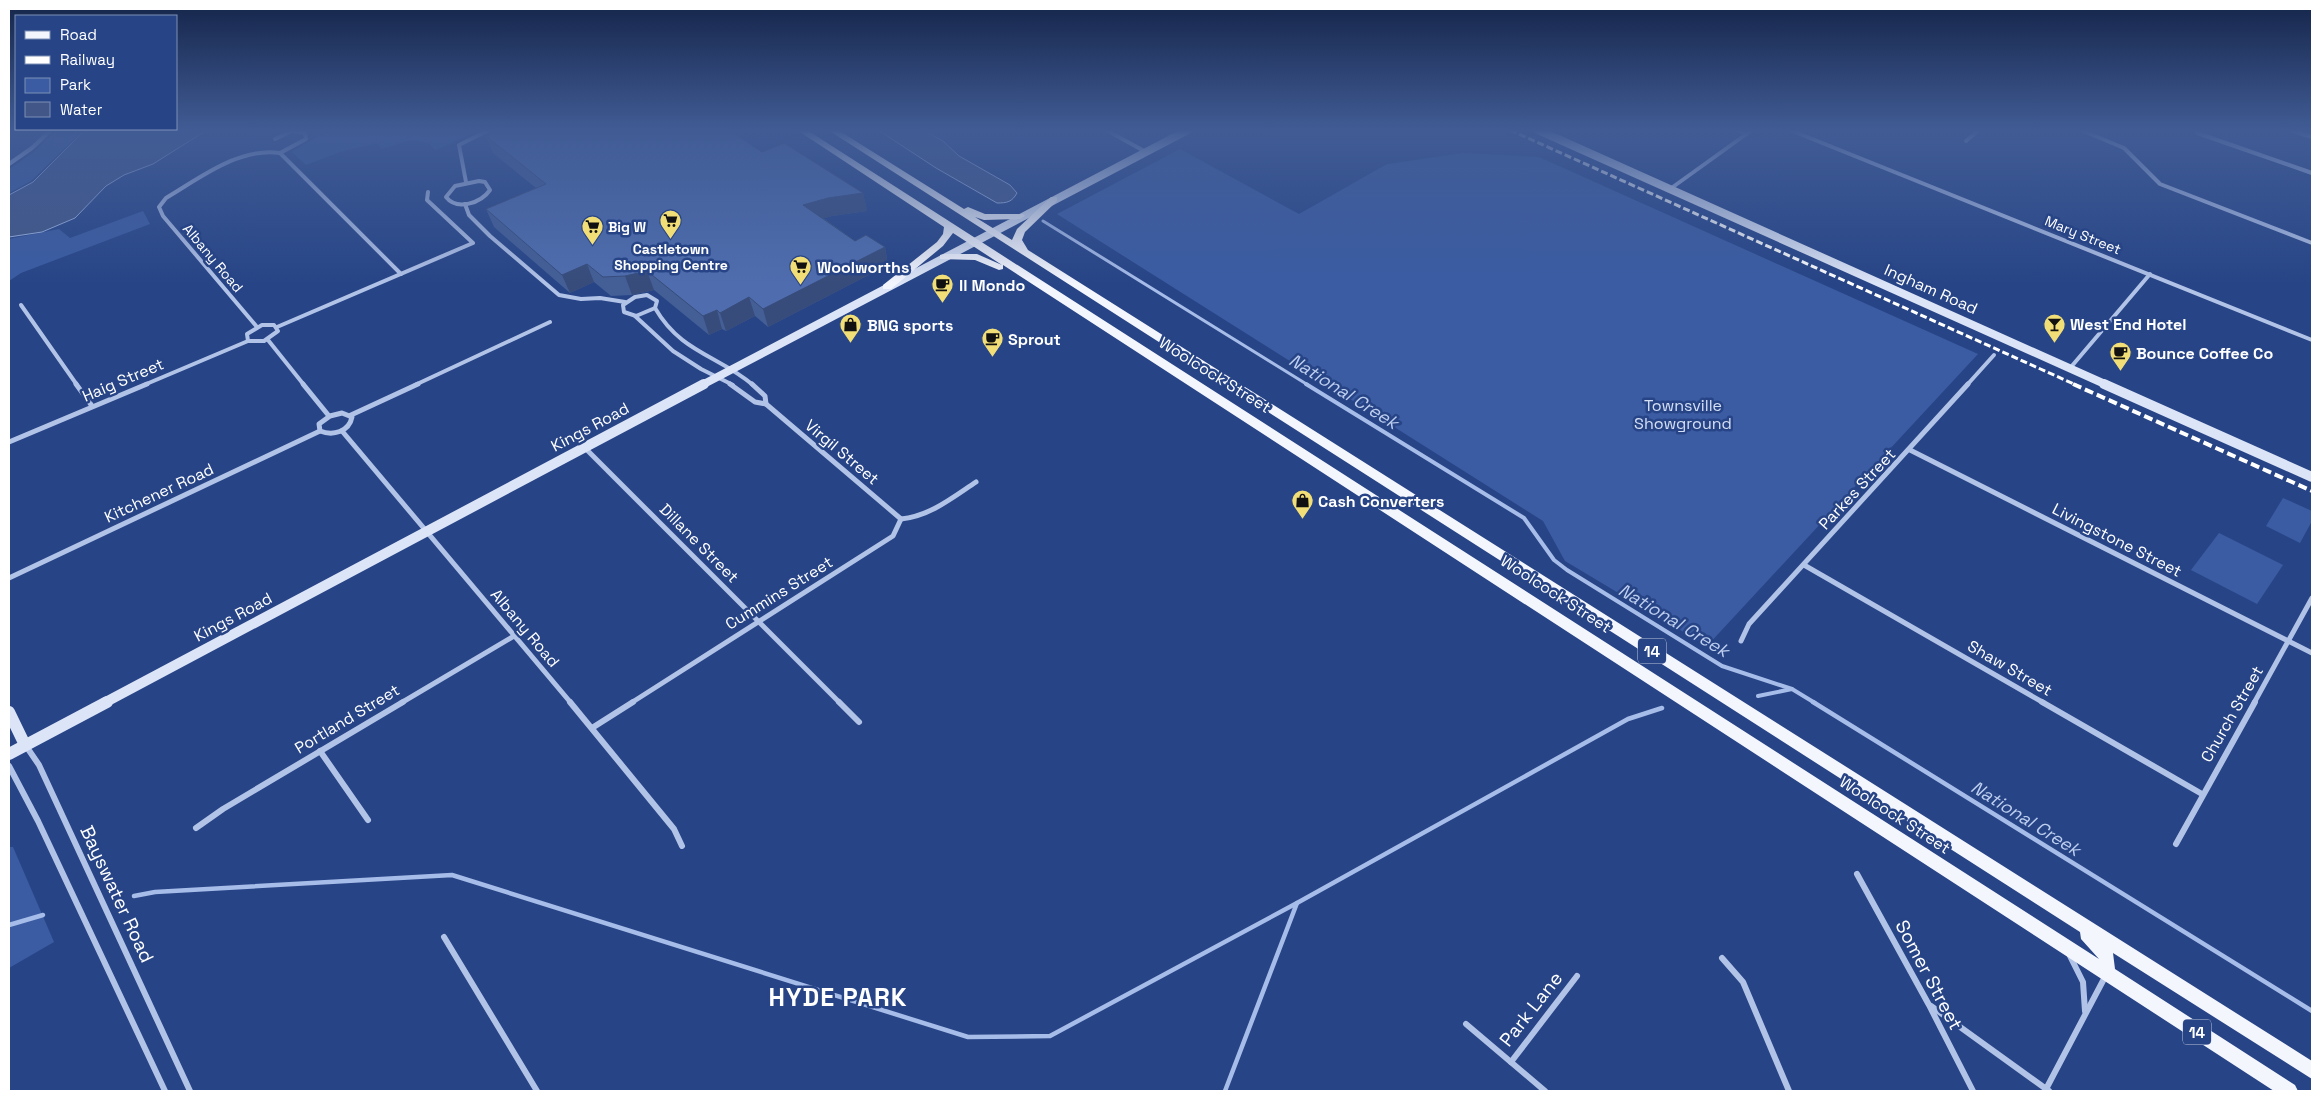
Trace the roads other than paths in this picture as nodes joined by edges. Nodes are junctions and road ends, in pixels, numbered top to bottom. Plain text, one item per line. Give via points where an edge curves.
1 (196, 181) edge
2 (308, 181) edge
3 (881, 181) edge
4 (911, 181) edge
5 (913, 181) edge
6 (1089, 181) edge
7 (1653, 181) edge
8 (1681, 181) edge
9 (1918, 181) edge
10 (2157, 181) edge
11 (466, 182) joint
12 (1670, 189) junction
13 (428, 192) dead end
14 (1054, 199) junction
15 (466, 204) junction
16 (1020, 216) junction
17 (949, 225) junction
18 (990, 232) junction
19 (973, 241) junction
20 (2312, 243) edge
21 (1026, 253) junction
22 (944, 257) junction
23 (401, 274) junction
24 (2150, 274) junction
25 (887, 287) junction
26 (625, 302) junction
27 (21, 305) dead end
28 (655, 308) junction
29 (636, 316) junction
30 (550, 322) dead end
31 (257, 327) junction
32 (277, 327) junction
33 (268, 340) junction
34 (2312, 340) edge
35 (248, 341) junction
36 (1994, 355) dead end
37 (1166, 367) junction
38 (2071, 368) junction
39 (730, 370) junction
40 (717, 377) junction
41 (766, 404) junction
42 (92, 406) junction
43 (351, 415) junction
44 (329, 416) junction
45 (320, 431) junction
46 (342, 431) junction
47 (9, 442) edge
48 (584, 447) junction
49 (1910, 450) junction
50 (2312, 477) edge
51 (976, 482) dead end
52 (901, 519) junction
53 (426, 531) junction
54 (1804, 565) junction
55 (9, 578) edge
56 (2312, 598) edge
57 (759, 620) junction
58 (514, 636) junction
59 (1741, 641) dead end
60 (2289, 642) junction
61 (2312, 654) edge
62 (9, 712) edge
63 (859, 722) dead end
64 (592, 728) junction
65 (25, 745) junction
66 (320, 751) junction
67 (9, 754) edge
68 (9, 766) edge
69 (2202, 794) junction
70 (368, 820) dead end
71 (196, 828) dead end
72 (2176, 844) dead end
73 (682, 846) dead end
74 (1857, 874) dead end
75 (2067, 916) junction
76 (444, 937) dead end
77 (2056, 942) junction
78 (1722, 958) dead end
79 (2106, 974) junction
80 (1577, 976) dead end
81 (1929, 1005) junction
82 (2084, 1014) junction
83 (1466, 1024) dead end
84 (1511, 1062) junction
85 (2312, 1071) edge
86 (2046, 1090) edge
87 (165, 1091) edge
88 (190, 1091) edge
89 (537, 1091) edge
90 (1546, 1091) edge
91 (1790, 1091) edge
92 (1973, 1091) edge
93 (2289, 1091) edge

1 - 31 street, Albany Road via 166,198 159,207 163,216
2 - 23 street
3 - 17 main road, Woolcock Street / 14
4 - 18 main road, Woolcock Street / 14
5 - 16 main road via 978,216
6 - 14 main road, Kings Road
7 - 12 main road, Ingham Road
8 - 12 street
9 - 24 street, Mary Street
10 - 20 street
11 - 15 street via 452,188 446,197 454,203
11 - 15 street via 485,182 490,190 479,200
12 - 38 main road, Ingham Road
13 - 23 street via 427,200 473,243
14 - 16 main road, Kings Road
14 - 21 main road via 1020,231 1017,240
15 - 26 street via 469,215 490,236 559,294 581,300 600,298
16 - 18 main road, Kings Road
17 - 19 main road, Woolcock Street / 14
17 - 25 main road via 948,235 940,244
18 - 19 main road, Kings Road
18 - 21 main road, Woolcock Street / 14
19 - 22 main road, Kings Road
19 - 37 main road, Woolcock Street / 14
21 - 75 main road, Woolcock Street / 14
22 - 25 main road, Kings Road
22 - 37 main road via 971,256 992,262 1109,338
23 - 32 street
24 - 34 street, Mary Street
24 - 38 street
25 - 39 main road, Kings Road
26 - 28 street, Virgil Street via 647,295 657,301
26 - 29 street, Virgil Street via 624,312
27 - 42 street
28 - 29 street
28 - 39 street, Virgil Street via 675,337
29 - 40 street, Virgil Street via 662,343
30 - 43 street
31 - 32 street
31 - 35 street via 248,334
32 - 33 street via 276,335
33 - 35 street
33 - 44 street
35 - 42 street, Haig Street
36 - 49 street, Parkes Street
37 - 77 main road, Woolcock Street / 14
38 - 50 main road, Ingham Road
39 - 40 main road, Kings Road
39 - 41 street, Virgil Street via 765,396
40 - 41 street, Virgil Street via 737,387 755,402
40 - 48 main road, Kings Road
41 - 52 street, Virgil Street
42 - 47 street, Haig Street
43 - 44 street
43 - 46 street via 350,424
44 - 45 street via 320,424
45 - 46 street via 330,434
45 - 55 street, Kitchener Road
46 - 53 street, Albany Road
48 - 53 main road, Kings Road
48 - 57 street, Dillane Street
49 - 54 street, Parkes Street
49 - 60 street, Livingstone Street
51 - 52 street via 925,515
52 - 57 street, Cummins Street via 893,536
53 - 58 street, Albany Road
53 - 65 main road, Kings Road
54 - 59 street, Parkes Street via 1749,624
54 - 69 street, Shaw Street
56 - 60 street, Church Street
57 - 63 street, Dillane Street
57 - 64 street, Cummins Street
58 - 64 street, Albany Road
58 - 66 street, Portland Street
60 - 61 street, Livingstone Street
60 - 69 street, Church Street
62 - 65 main road, Bayswater Road
64 - 73 street, Albany Road via 674,829
65 - 67 main road, Kings Road
65 - 88 street, Bayswater Road via 39,766
66 - 70 street
66 - 71 street, Portland Street
68 - 87 street
69 - 72 street, Church Street
74 - 81 street, Somer Street
75 - 79 main road via 2106,955 2109,963
75 - 85 main road, Woolcock Street / 14
76 - 89 street
77 - 79 main road, Woolcock Street / 14
77 - 82 street via 2081,973 2085,990
78 - 91 street via 1743,982
79 - 82 street
79 - 93 main road, Woolcock Street / 14
80 - 84 street, Park Lane
81 - 86 street
81 - 92 street, Somer Street
82 - 86 street
83 - 84 street
84 - 90 street

